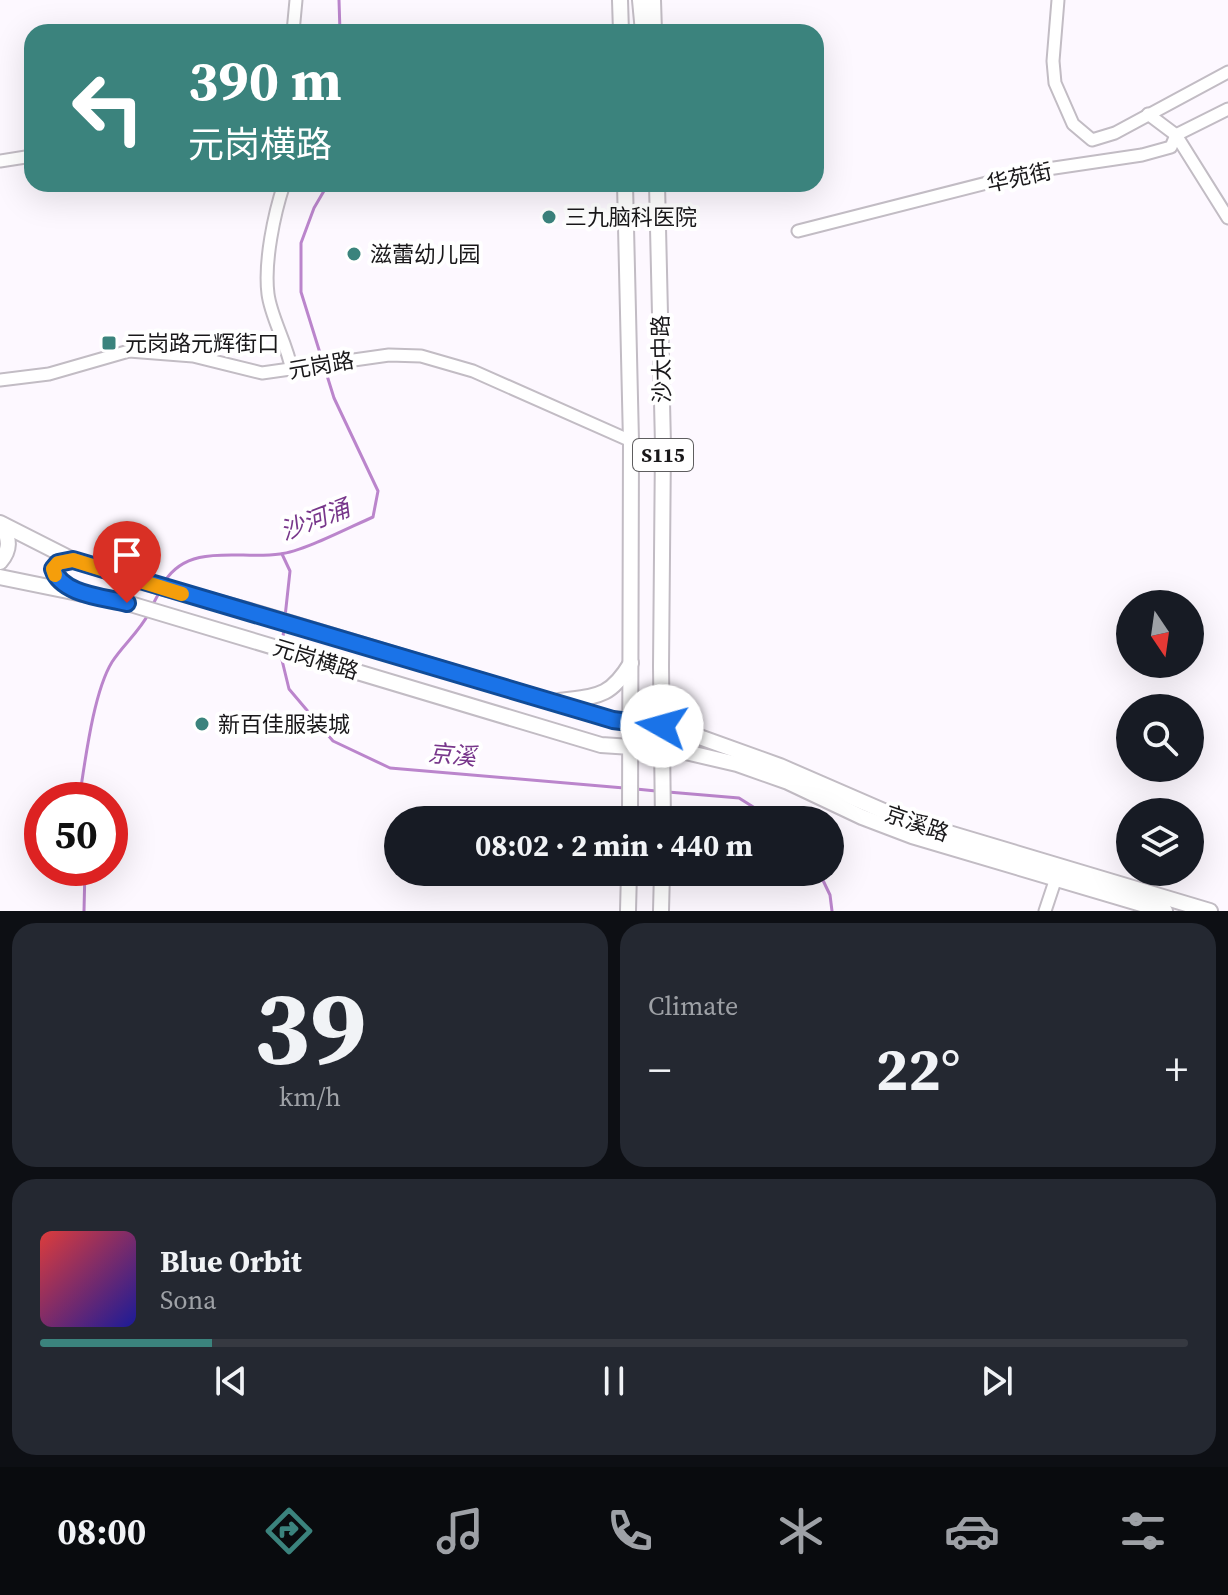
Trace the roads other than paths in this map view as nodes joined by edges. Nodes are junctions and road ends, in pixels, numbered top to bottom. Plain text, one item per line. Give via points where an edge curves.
1 (296, 0) edge
2 (640, 0) edge
3 (653, 0) edge
4 (1058, 0) edge
5 (623, 4) edge
6 (294, 24) edge
7 (622, 24) edge
8 (642, 24) edge
9 (654, 24) edge
10 (1228, 72) edge
11 (1228, 109) edge
12 (1148, 114) junction
13 (1176, 135) junction
14 (24, 157) edge
15 (0, 161) edge
16 (282, 192) edge
17 (625, 192) edge
18 (657, 192) edge
19 (1228, 218) edge
20 (798, 231) dead end
21 (292, 371) junction
22 (0, 380) edge
23 (631, 441) junction
24 (2, 524) edge
25 (73, 560) junction
26 (0, 562) edge
27 (0, 577) edge
28 (76, 591) junction
29 (632, 661) junction
30 (495, 684) junction
31 (460, 701) junction
32 (551, 702) junction
33 (629, 723) junction
34 (662, 726) junction
35 (629, 748) junction
36 (662, 749) junction
37 (630, 806) edge
38 (663, 806) edge
39 (1056, 878) junction
40 (629, 886) edge
41 (662, 886) edge
42 (628, 911) edge
43 (661, 911) edge
44 (1045, 911) edge
45 (1165, 911) edge
46 (1210, 911) edge

1 - 6 street
2 - 8 main road
3 - 9 main road
4 - 12 street via 1054,75 1073,124 1092,140
5 - 7 main road
10 - 12 street
11 - 13 street, 华苑街
12 - 13 street
13 - 19 street
13 - 20 street, 华苑街 via 1171,147 1142,155 1034,171
14 - 15 street
16 - 21 street via 267,293
17 - 23 main road, 沙太中路 / S115
18 - 34 main road, 沙太中路 / S115
21 - 22 street, 元岗路 via 262,373 193,356 129,351 49,374
21 - 23 street, 元岗路 via 389,355 438,359
23 - 29 main road, 沙太中路 / S115
24 - 25 main road, 元岗横路
24 - 26 main road via 10,542
25 - 28 main road via 53,569 56,579
25 - 30 main road, 元岗横路
27 - 28 main road, 元岗横路
28 - 31 main road, 元岗横路
29 - 32 main road via 607,693
29 - 33 main road, 沙太中路 / S115
30 - 31 main road via 495,702
30 - 32 main road, 元岗横路
31 - 35 main road, 元岗横路 via 601,745
32 - 33 main road, 元岗横路
33 - 34 main road, 京溪路
33 - 35 main road, S115
34 - 36 main road, S115
34 - 46 main road, 京溪路 via 780,766 902,819
35 - 36 main road, 京溪路
35 - 37 main road, S115
36 - 38 main road, S115
36 - 39 main road, 京溪路 via 766,773 887,827
39 - 44 street
39 - 45 main road, 京溪路
40 - 42 main road
41 - 43 main road

